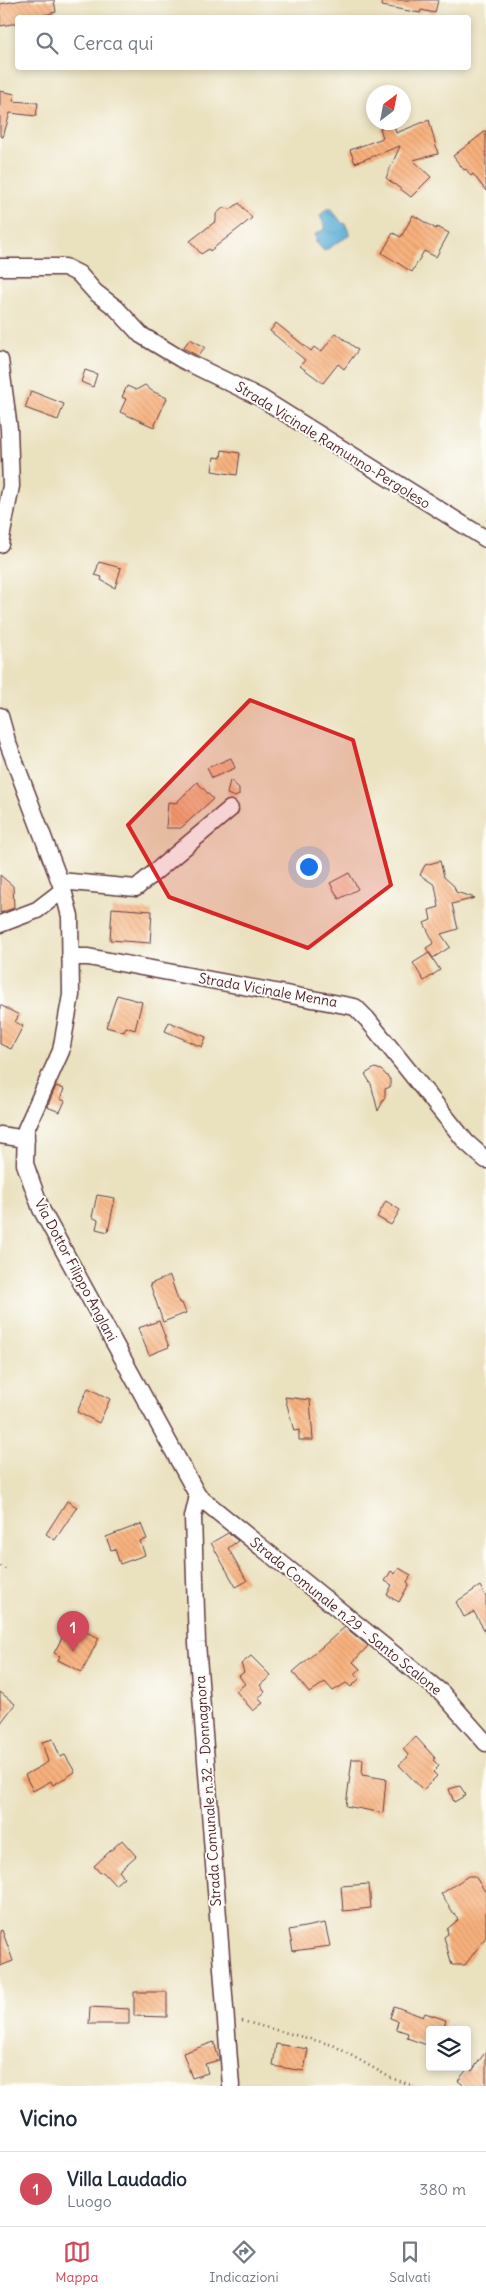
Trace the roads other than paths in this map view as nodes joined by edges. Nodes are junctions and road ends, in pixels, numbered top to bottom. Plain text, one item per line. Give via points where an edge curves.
1 (0, 267) edge
2 (0, 360) edge
3 (486, 539) edge
4 (0, 544) edge
5 (0, 716) edge
6 (230, 809) dead end
7 (62, 885) junction
8 (0, 924) edge
9 (70, 957) junction
10 (0, 1135) edge
11 (26, 1139) junction
12 (486, 1160) edge
13 (198, 1496) junction
14 (486, 1743) edge
15 (231, 2086) edge

1 - 3 street, Strada Vicinale Ramunno-Pergoleso via 65,267 78,274 141,335 181,359 261,398
2 - 4 street via 10,429 11,486
5 - 7 street, Via Dottor Filippo Anglani
6 - 7 street via 136,888
7 - 8 street via 37,910
7 - 9 street, Via Dottor Filippo Anglani via 70,916
9 - 11 street, Via Dottor Filippo Anglani via 71,995 61,1051 26,1129
9 - 12 street, Strada Vicinale Menna via 88,957 355,1008 466,1142
10 - 11 street
11 - 13 street, Via Dottor Filippo Anglani via 25,1164 41,1209
13 - 14 street, Strada Comunale n.29 - Santo Scalone via 442,1693
13 - 15 street, Strada Comunale n.32 - Donnagnora via 193,1517 197,1644

